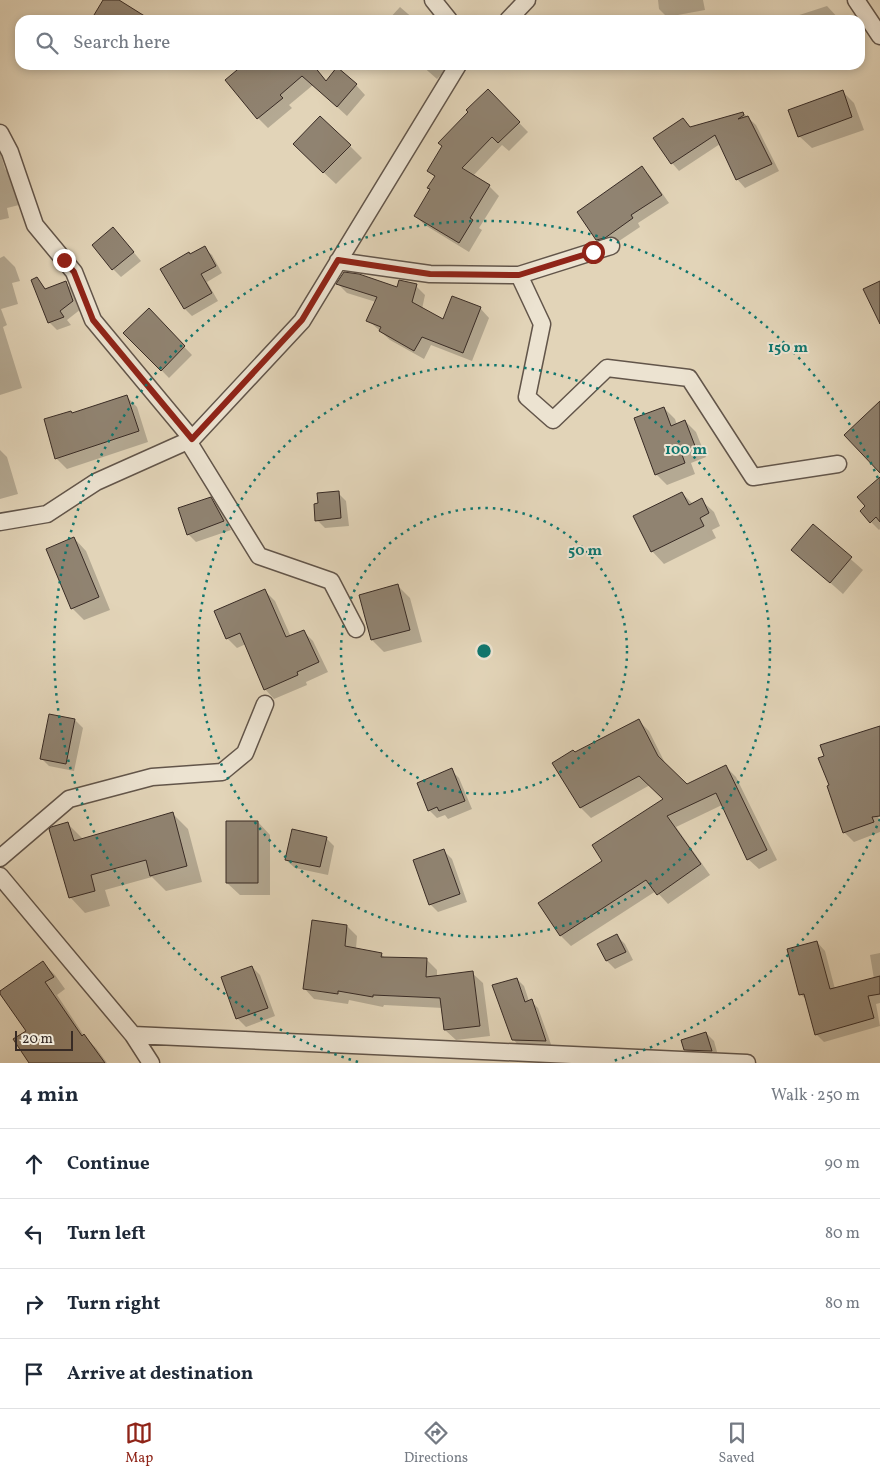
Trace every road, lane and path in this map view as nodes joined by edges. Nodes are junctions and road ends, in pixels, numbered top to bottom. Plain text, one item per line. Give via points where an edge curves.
1 (432, 0) edge
2 (527, 0) edge
3 (856, 0) edge
4 (446, 15) edge
5 (513, 15) edge
6 (880, 36) edge
7 (455, 70) edge
8 (0, 133) edge
9 (612, 246) dead end
10 (338, 260) junction
11 (519, 275) junction
12 (190, 440) junction
13 (838, 464) dead end
14 (0, 522) edge
15 (356, 629) dead end
16 (265, 704) dead end
17 (0, 858) edge
18 (0, 876) edge
19 (133, 1034) junction
20 (151, 1063) edge
21 (747, 1063) edge

1 - 4 street
2 - 5 street
3 - 6 street
7 - 10 street
8 - 12 street via 10,152 35,225 74,272 93,320
9 - 11 street
10 - 11 street via 430,274
10 - 12 street via 302,320
11 - 13 street via 542,324 527,396 553,420 607,368 689,378 753,478
12 - 14 street via 96,482 47,514
12 - 15 street via 259,556 331,581
16 - 17 street via 245,753 222,772 152,776 70,799
18 - 19 street
19 - 20 street
19 - 21 street

